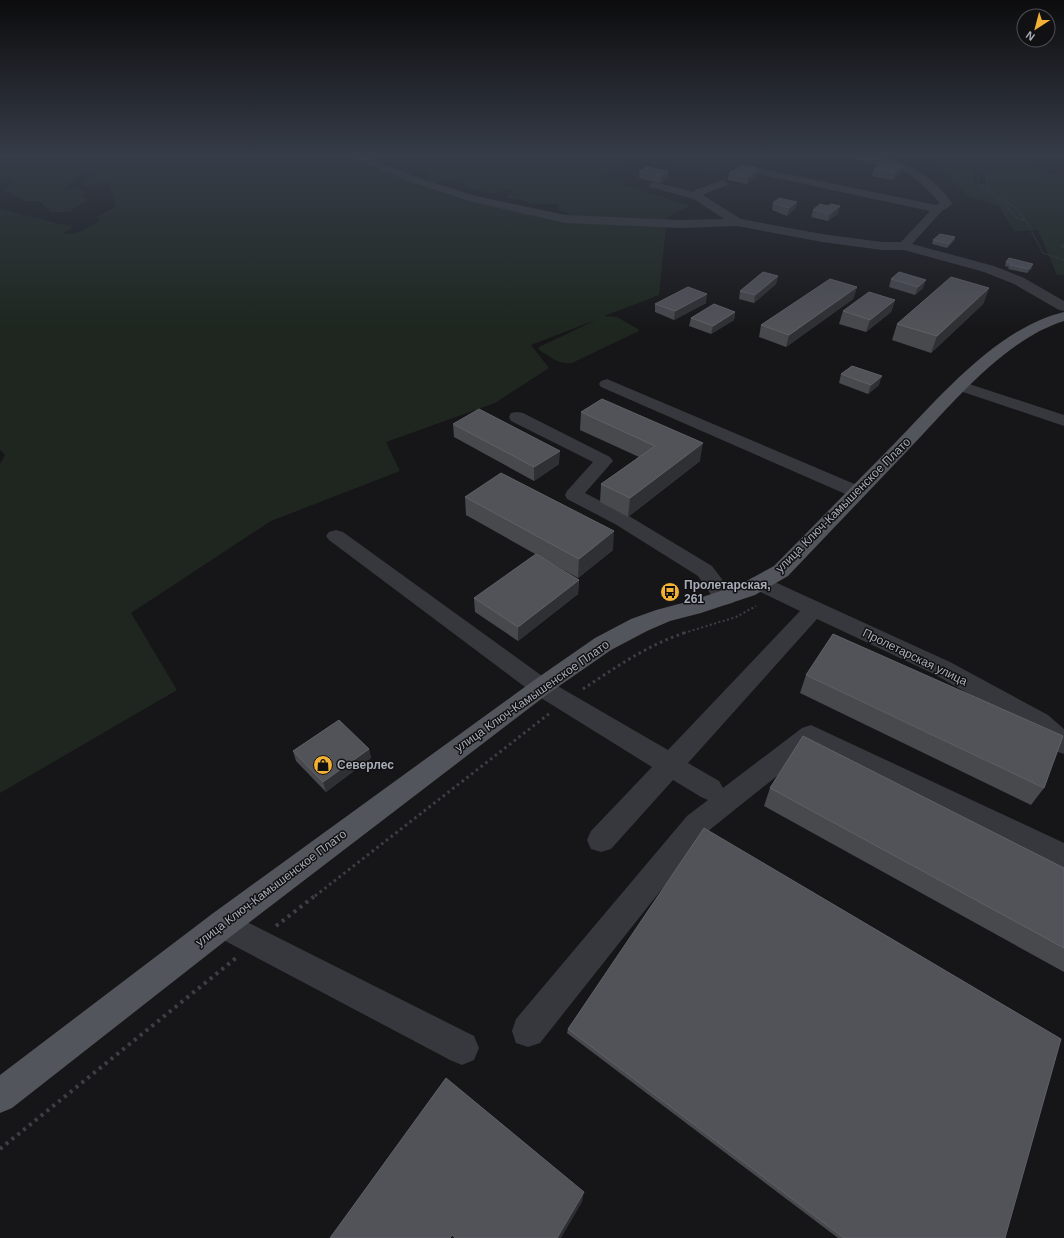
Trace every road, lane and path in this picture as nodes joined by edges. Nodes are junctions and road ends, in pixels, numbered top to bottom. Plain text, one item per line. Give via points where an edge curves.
1 (546, 215) edge
2 (726, 215) edge
3 (933, 215) edge
4 (1014, 215) edge
5 (1021, 215) edge
6 (1026, 221) junction
7 (738, 222) junction
8 (904, 246) junction
9 (1064, 260) edge
10 (1064, 307) edge
11 (1064, 316) edge
12 (607, 384) dead end
13 (960, 386) junction
14 (517, 417) dead end
15 (1064, 420) edge
16 (856, 492) junction
17 (336, 536) dead end
18 (770, 588) junction
19 (725, 598) junction
20 (814, 609) junction
21 (541, 687) junction
22 (565, 701) junction
23 (1064, 744) edge
24 (671, 764) junction
25 (710, 789) dead end
26 (601, 840) dead end
27 (1064, 857) edge
28 (223, 924) junction
29 (257, 941) junction
30 (528, 1030) dead end
31 (462, 1048) dead end
32 (0, 1096) edge
33 (0, 1148) edge

1 - 7 street via 565,219 681,224
2 - 7 street
3 - 8 street
4 - 6 path
5 - 6 path
6 - 9 path via 1043,253
7 - 8 street via 822,238 882,246
8 - 10 street via 989,269 1019,281
11 - 13 main road, улица Ключ-Камышенское Плато via 1025,332
12 - 16 street
13 - 15 street
13 - 16 main road, улица Ключ-Камышенское Плато
14 - 19 street via 604,461 574,495 622,520 705,571
16 - 18 main road, улица Ключ-Камышенское Плато via 780,571
17 - 21 street
18 - 19 main road, улица Ключ-Камышенское Плато via 747,590
18 - 20 street, Пролетарская улица
18 - 22 path via 736,617 668,638 626,660
19 - 21 main road, улица Ключ-Камышенское Плато via 664,615 640,625 603,644
20 - 23 street, Пролетарская улица via 942,668 1039,722
20 - 24 street
21 - 22 street
21 - 28 main road, улица Ключ-Камышенское Плато
22 - 24 street
22 - 29 path
24 - 25 street
24 - 26 street
27 - 30 street via 811,735 697,824
28 - 29 street
28 - 32 main road, улица Ключ-Камышенское Плато
29 - 31 street
29 - 33 path

